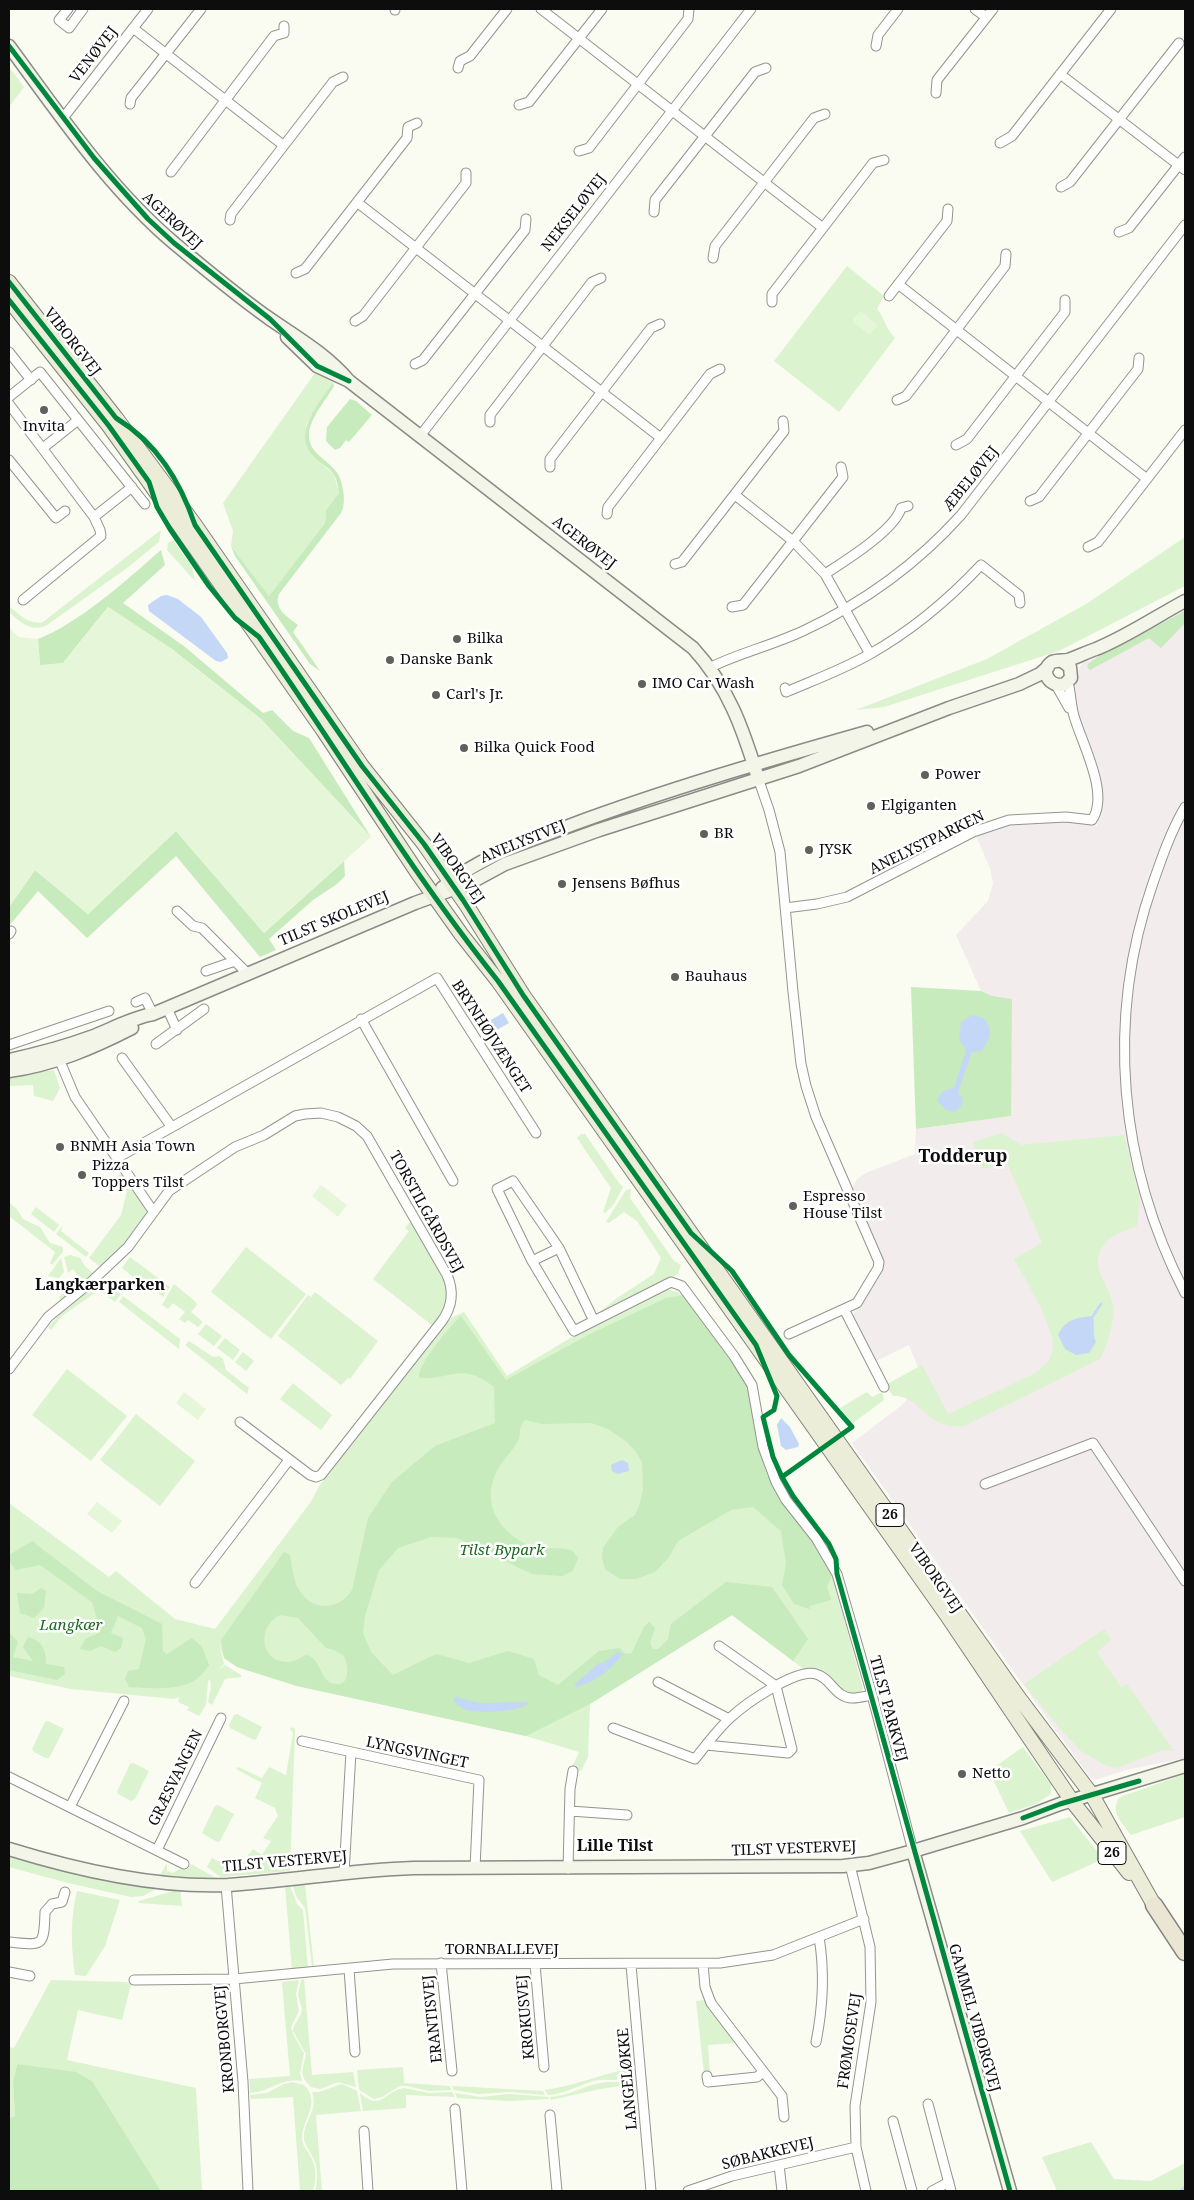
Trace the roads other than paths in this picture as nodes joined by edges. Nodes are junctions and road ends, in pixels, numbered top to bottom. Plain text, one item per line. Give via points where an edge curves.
1 (68, 9) edge
2 (83, 9) edge
3 (148, 9) edge
4 (200, 9) edge
5 (507, 9) edge
6 (541, 9) edge
7 (602, 9) edge
8 (689, 9) edge
9 (751, 9) edge
10 (898, 9) edge
11 (976, 9) edge
12 (993, 9) edge
13 (1111, 9) edge
14 (986, 17) junction
15 (284, 26) dead end
16 (132, 28) junction
17 (579, 38) junction
18 (1179, 43) dead end
19 (9, 46) edge
20 (876, 46) dead end
21 (165, 54) junction
22 (458, 68) dead end
23 (766, 68) dead end
24 (1060, 74) junction
25 (343, 77) dead end
26 (638, 84) junction
27 (936, 93) dead end
28 (224, 100) junction
29 (130, 104) dead end
30 (519, 105) dead end
31 (672, 110) junction
32 (825, 114) dead end
33 (63, 118) junction
34 (1120, 119) junction
35 (417, 123) dead end
36 (705, 136) junction
37 (1000, 143) dead end
38 (284, 145) junction
39 (578, 151) dead end
40 (1185, 157) edge
41 (884, 160) dead end
42 (1182, 168) edge
43 (171, 172) dead end
44 (466, 173) dead end
45 (764, 182) junction
46 (1061, 187) dead end
47 (358, 203) junction
48 (948, 209) dead end
49 (654, 212) dead end
50 (526, 219) dead end
51 (230, 220) dead end
52 (1185, 226) edge
53 (823, 228) junction
54 (1119, 232) dead end
55 (417, 248) junction
56 (1006, 254) dead end
57 (713, 258) dead end
58 (296, 273) dead end
59 (601, 278) dead end
60 (9, 282) edge
61 (898, 284) junction
62 (476, 294) junction
63 (889, 296) dead end
64 (9, 300) edge
65 (1065, 300) dead end
66 (772, 302) dead end
67 (510, 320) junction
68 (355, 321) dead end
69 (660, 324) dead end
70 (957, 330) junction
71 (543, 346) junction
72 (9, 352) edge
73 (1139, 358) dead end
74 (415, 364) dead end
75 (720, 369) dead end
76 (1015, 376) junction
77 (30, 380) junction
78 (602, 392) junction
79 (9, 397) edge
80 (897, 400) dead end
81 (1049, 402) junction
82 (9, 404) edge
83 (78, 420) junction
84 (783, 420) dead end
85 (490, 422) dead end
86 (1185, 430) edge
87 (1088, 432) junction
88 (420, 436) junction
89 (661, 438) junction
90 (956, 445) dead end
91 (43, 448) junction
92 (9, 460) edge
93 (550, 467) dead end
94 (841, 467) dead end
95 (1147, 479) junction
96 (132, 487) junction
97 (734, 495) junction
98 (1030, 501) dead end
99 (145, 504) dead end
100 (908, 506) dead end
101 (65, 511) dead end
102 (607, 514) dead end
103 (94, 517) junction
104 (793, 541) junction
105 (1088, 547) dead end
106 (675, 564) dead end
107 (825, 574) junction
108 (23, 600) dead end
109 (1185, 601) edge
110 (1020, 603) dead end
111 (732, 607) dead end
112 (846, 610) junction
113 (1094, 650) junction
114 (870, 654) junction
115 (1062, 661) junction
116 (711, 667) junction
117 (1048, 667) junction
118 (1062, 682) junction
119 (1019, 684) junction
120 (785, 688) dead end
121 (948, 708) junction
122 (754, 765) junction
123 (758, 778) junction
124 (1185, 807) edge
125 (452, 885) junction
126 (433, 895) junction
127 (785, 908) junction
128 (177, 911) dead end
129 (235, 961) junction
130 (206, 971) dead end
131 (248, 974) junction
132 (136, 1002) dead end
133 (167, 1008) junction
134 (204, 1009) dead end
135 (109, 1011) dead end
136 (153, 1014) junction
137 (361, 1019) junction
138 (176, 1030) junction
139 (156, 1044) dead end
140 (9, 1045) edge
141 (57, 1054) junction
142 (122, 1058) dead end
143 (9, 1059) edge
144 (9, 1070) edge
145 (171, 1126) junction
146 (536, 1133) dead end
147 (116, 1158) junction
148 (453, 1180) dead end
149 (153, 1211) junction
150 (559, 1248) junction
151 (532, 1261) junction
152 (1185, 1293) edge
153 (844, 1308) junction
154 (594, 1321) junction
155 (789, 1334) dead end
156 (9, 1369) edge
157 (884, 1387) dead end
158 (240, 1422) dead end
159 (290, 1460) junction
160 (986, 1484) dead end
161 (1185, 1581) edge
162 (195, 1582) dead end
163 (719, 1646) dead end
164 (658, 1682) dead end
165 (776, 1686) junction
166 (872, 1695) junction
167 (124, 1701) dead end
168 (221, 1718) dead end
169 (729, 1719) junction
170 (613, 1728) dead end
171 (302, 1741) dead end
172 (706, 1745) junction
173 (351, 1752) junction
174 (1185, 1766) edge
175 (573, 1771) dead end
176 (9, 1777) edge
177 (1092, 1795) junction
178 (1072, 1801) junction
179 (70, 1807) junction
180 (570, 1811) junction
181 (627, 1815) dead end
182 (9, 1849) edge
183 (157, 1850) junction
184 (913, 1851) junction
185 (184, 1864) dead end
186 (850, 1865) junction
187 (475, 1868) junction
188 (568, 1868) junction
189 (344, 1873) junction
190 (226, 1885) junction
191 (65, 1892) dead end
192 (1154, 1905) junction
193 (864, 1919) junction
194 (819, 1937) junction
195 (9, 1942) edge
196 (1185, 1952) edge
197 (441, 1963) junction
198 (535, 1964) junction
199 (702, 1964) junction
200 (631, 1965) junction
201 (348, 1969) junction
202 (9, 1972) edge
203 (30, 1976) dead end
204 (234, 1979) junction
205 (134, 1980) dead end
206 (816, 2042) dead end
207 (355, 2052) dead end
208 (544, 2067) dead end
209 (452, 2071) dead end
210 (763, 2072) junction
211 (707, 2076) dead end
212 (928, 2104) dead end
213 (455, 2109) dead end
214 (550, 2115) dead end
215 (784, 2117) dead end
216 (893, 2120) dead end
217 (364, 2131) dead end
218 (856, 2147) junction
219 (779, 2165) junction
220 (950, 2187) edge
221 (248, 2191) edge
222 (368, 2191) edge
223 (462, 2191) edge
224 (557, 2191) edge
225 (651, 2191) edge
226 (688, 2191) edge
227 (782, 2191) edge
228 (866, 2191) edge
229 (912, 2191) edge
230 (932, 2191) edge
231 (1010, 2191) edge

1 - 2 street via 59,20 69,28
3 - 16 street, VENØVEJ
4 - 21 street
5 - 22 street via 470,56 460,60
6 - 17 street
7 - 17 street
8 - 26 street via 688,19
9 - 31 street, NEKSELØVEJ
10 - 20 street via 878,35
11 - 14 street
12 - 14 street
13 - 24 street
14 - 27 street via 937,80
15 - 28 street via 284,33 274,36
16 - 21 street
16 - 33 street, VENØVEJ
17 - 26 street
17 - 30 street via 529,102
18 - 34 street
19 - 33 street, AGERØVEJ
21 - 28 street
21 - 29 street via 131,98
23 - 36 street via 755,72
24 - 34 street
24 - 37 street via 1012,136
25 - 38 street via 333,82
26 - 31 street
26 - 39 street via 589,148
28 - 38 street
28 - 43 street
31 - 36 street
31 - 67 street, NEKSELØVEJ
32 - 45 street via 814,118
33 - 88 street, AGERØVEJ via 148,219
34 - 42 street
34 - 46 street via 1070,182
35 - 47 street via 408,127 407,138
36 - 45 street
36 - 49 street via 656,200
38 - 51 street via 231,214
40 - 42 street
41 - 53 street via 873,163
42 - 54 street via 1129,228
44 - 55 street via 466,183
45 - 53 street
45 - 57 street via 715,246
47 - 55 street
47 - 58 street via 305,269
48 - 61 street via 947,221
50 - 62 street via 525,230
52 - 81 street, ÆBELØVEJ
53 - 66 street via 772,294
55 - 62 street
55 - 68 street via 363,316
56 - 70 street via 1005,266
59 - 71 street via 592,282
60 - 125 main road, VIBORGVEJ / 26 via 147,459 362,766
61 - 63 street
61 - 70 street
62 - 67 street
62 - 74 street via 423,360
64 - 126 main road, VIBORGVEJ / 26 via 109,426 188,536
65 - 76 street via 1064,312
67 - 71 street
67 - 88 street, NEKSELØVEJ
69 - 78 street via 651,328
70 - 76 street
70 - 80 street via 906,396
71 - 78 street
71 - 85 street via 490,414
72 - 77 street
73 - 87 street via 1138,369
75 - 89 street via 710,374
76 - 81 street
76 - 90 street via 966,439
77 - 79 street
77 - 83 street via 40,372
78 - 89 street
78 - 93 street via 550,459
81 - 87 street
81 - 112 street, ÆBELØVEJ via 945,532 898,574
82 - 91 street
83 - 91 street
83 - 96 street
84 - 97 street via 784,431
86 - 95 street
87 - 95 street
87 - 98 street via 1039,497
88 - 116 street, AGERØVEJ via 693,648
89 - 102 street via 608,507
91 - 103 street
92 - 101 street via 56,518
94 - 104 street via 843,477
95 - 105 street via 1098,542
96 - 99 street
96 - 103 street
97 - 104 street
97 - 106 street via 682,562
100 - 107 street via 902,508 899,516 879,535
103 - 108 street via 100,536
104 - 107 street
104 - 111 street via 743,605
107 - 112 street
109 - 113 street
110 - 114 street via 1019,595 981,566 938,606
112 - 114 street
112 - 116 street, ÆBELØVEJ via 801,632
113 - 115 street
113 - 118 street
114 - 120 street via 786,692
115 - 117 street, ANELYSTVEJ via 1053,662
115 - 118 street via 1070,666
116 - 122 street, AGERØVEJ via 734,710
117 - 118 street via 1047,676
117 - 119 street, ANELYSTVEJ
118 - 119 street, ANELYSTVEJ
118 - 127 street, ANELYSTPARKEN via 1098,787 1097,811 1092,820 1066,817 1009,820 973,832 847,897
119 - 121 street, ANELYSTVEJ
121 - 122 street, ANELYSTVEJ
121 - 123 street, ANELYSTVEJ
122 - 123 street, AGERØVEJ
122 - 125 street, ANELYSTVEJ via 517,845 468,868
123 - 125 street, ANELYSTVEJ via 505,864 470,883
123 - 127 street via 780,852
124 - 152 street via 1164,851 1140,920 1129,986 1124,1058 1128,1117 1136,1164 1154,1226
125 - 126 street, ANELYSTVEJ
125 - 177 main road, VIBORGVEJ / 26 via 523,995 1019,1698
126 - 131 street, TILST SKOLEVEJ
126 - 178 main road, VIBORGVEJ / 26 via 498,981 948,1617
127 - 153 street via 806,1086 816,1117 879,1262 860,1300
128 - 129 street via 193,926 202,928
129 - 130 street
129 - 131 street
131 - 133 street, TILST SKOLEVEJ
132 - 136 street via 145,998
133 - 136 street, TILST SKOLEVEJ
133 - 138 street
134 - 138 street
135 - 140 street
136 - 141 street, TILST SKOLEVEJ
137 - 145 street, BRYNHØJVÆNGET
137 - 146 street, BRYNHØJVÆNGET via 437,978
137 - 148 street
138 - 139 street
141 - 143 street, TILST SKOLEVEJ
141 - 144 street, TILST SKOLEVEJ
141 - 147 street via 75,1097
142 - 145 street
145 - 147 street, BRYNHØJVÆNGET
147 - 149 street
149 - 156 street via 128,1247 48,1317
149 - 159 street, TORSTILGÅRDSVEJ via 169,1191 235,1147 264,1135 295,1116 329,1114 356,1126 373,1145 447,1275 452,1291 448,1313 321,1475 310,1475
150 - 151 street
150 - 151 street, TILST PARKVEJ via 513,1181 497,1189
150 - 154 street, TILST PARKVEJ
151 - 154 street, TILST PARKVEJ via 574,1331
153 - 155 street
153 - 157 street
154 - 166 street, TILST PARKVEJ via 671,1282 682,1286 752,1385 768,1463 786,1500 816,1538 836,1574
158 - 159 street, TORSTILGÅRDSVEJ
159 - 162 street
160 - 161 street via 1093,1444
163 - 165 street
164 - 169 street
165 - 166 street via 813,1673 824,1676 845,1697 852,1699
165 - 169 street
165 - 172 street via 792,1749 788,1753
166 - 184 street, TILST PARKVEJ
167 - 179 street
168 - 183 street, GRÆSVANGEN
169 - 172 street
170 - 172 street via 695,1759
171 - 173 street, LYNGSVINGET
173 - 187 street, LYNGSVINGET via 479,1780
173 - 189 street, LYNGSVINGET
174 - 177 street, TILST VESTERVEJ
175 - 180 street
176 - 179 street, GRÆSVANGEN
177 - 178 street, TILST VESTERVEJ
177 - 192 main road, VIBORGVEJ / 26
178 - 184 street, TILST VESTERVEJ
178 - 192 main road, VIBORGVEJ / 26
179 - 183 street, GRÆSVANGEN
180 - 181 street
180 - 188 street
182 - 190 street, TILST VESTERVEJ via 87,1870 179,1883
183 - 185 street, GRÆSVANGEN
184 - 186 street, TILST VESTERVEJ
184 - 231 street, GAMMEL VIBORGVEJ
186 - 188 street, TILST VESTERVEJ
186 - 193 street, FRØMOSEVEJ
187 - 188 street, TILST VESTERVEJ
187 - 189 street, TILST VESTERVEJ
189 - 190 street, TILST VESTERVEJ
190 - 204 street, KRONBORGVEJ
191 - 195 street via 62,1902 52,1904 45,1912 42,1941 33,1944
192 - 196 highway, VIBORGVEJ / 26
193 - 194 street, TORNBALLEVEJ
193 - 218 street, FRØMOSEVEJ via 870,1947 871,2002 855,2106
194 - 199 street, TORNBALLEVEJ via 773,1955
194 - 206 street via 823,1991
197 - 198 street, TORNBALLEVEJ
197 - 201 street, TORNBALLEVEJ
197 - 209 street, ERANTISVEJ
198 - 200 street, TORNBALLEVEJ
198 - 208 street, KROKUSVEJ
199 - 200 street, TORNBALLEVEJ
199 - 210 street via 711,2003
200 - 225 street, LANGELØKKE
201 - 204 street, TORNBALLEVEJ
201 - 207 street
202 - 203 street
204 - 205 street, TORNBALLEVEJ
204 - 221 street, KRONBORGVEJ
210 - 211 street via 757,2077 708,2082
210 - 215 street via 782,2096
212 - 220 street
213 - 223 street
214 - 224 street
216 - 229 street
217 - 222 street
218 - 219 street, SØBAKKEVEJ
218 - 228 street, FRØMOSEVEJ
219 - 226 street, SØBAKKEVEJ
219 - 227 street
220 - 230 street

